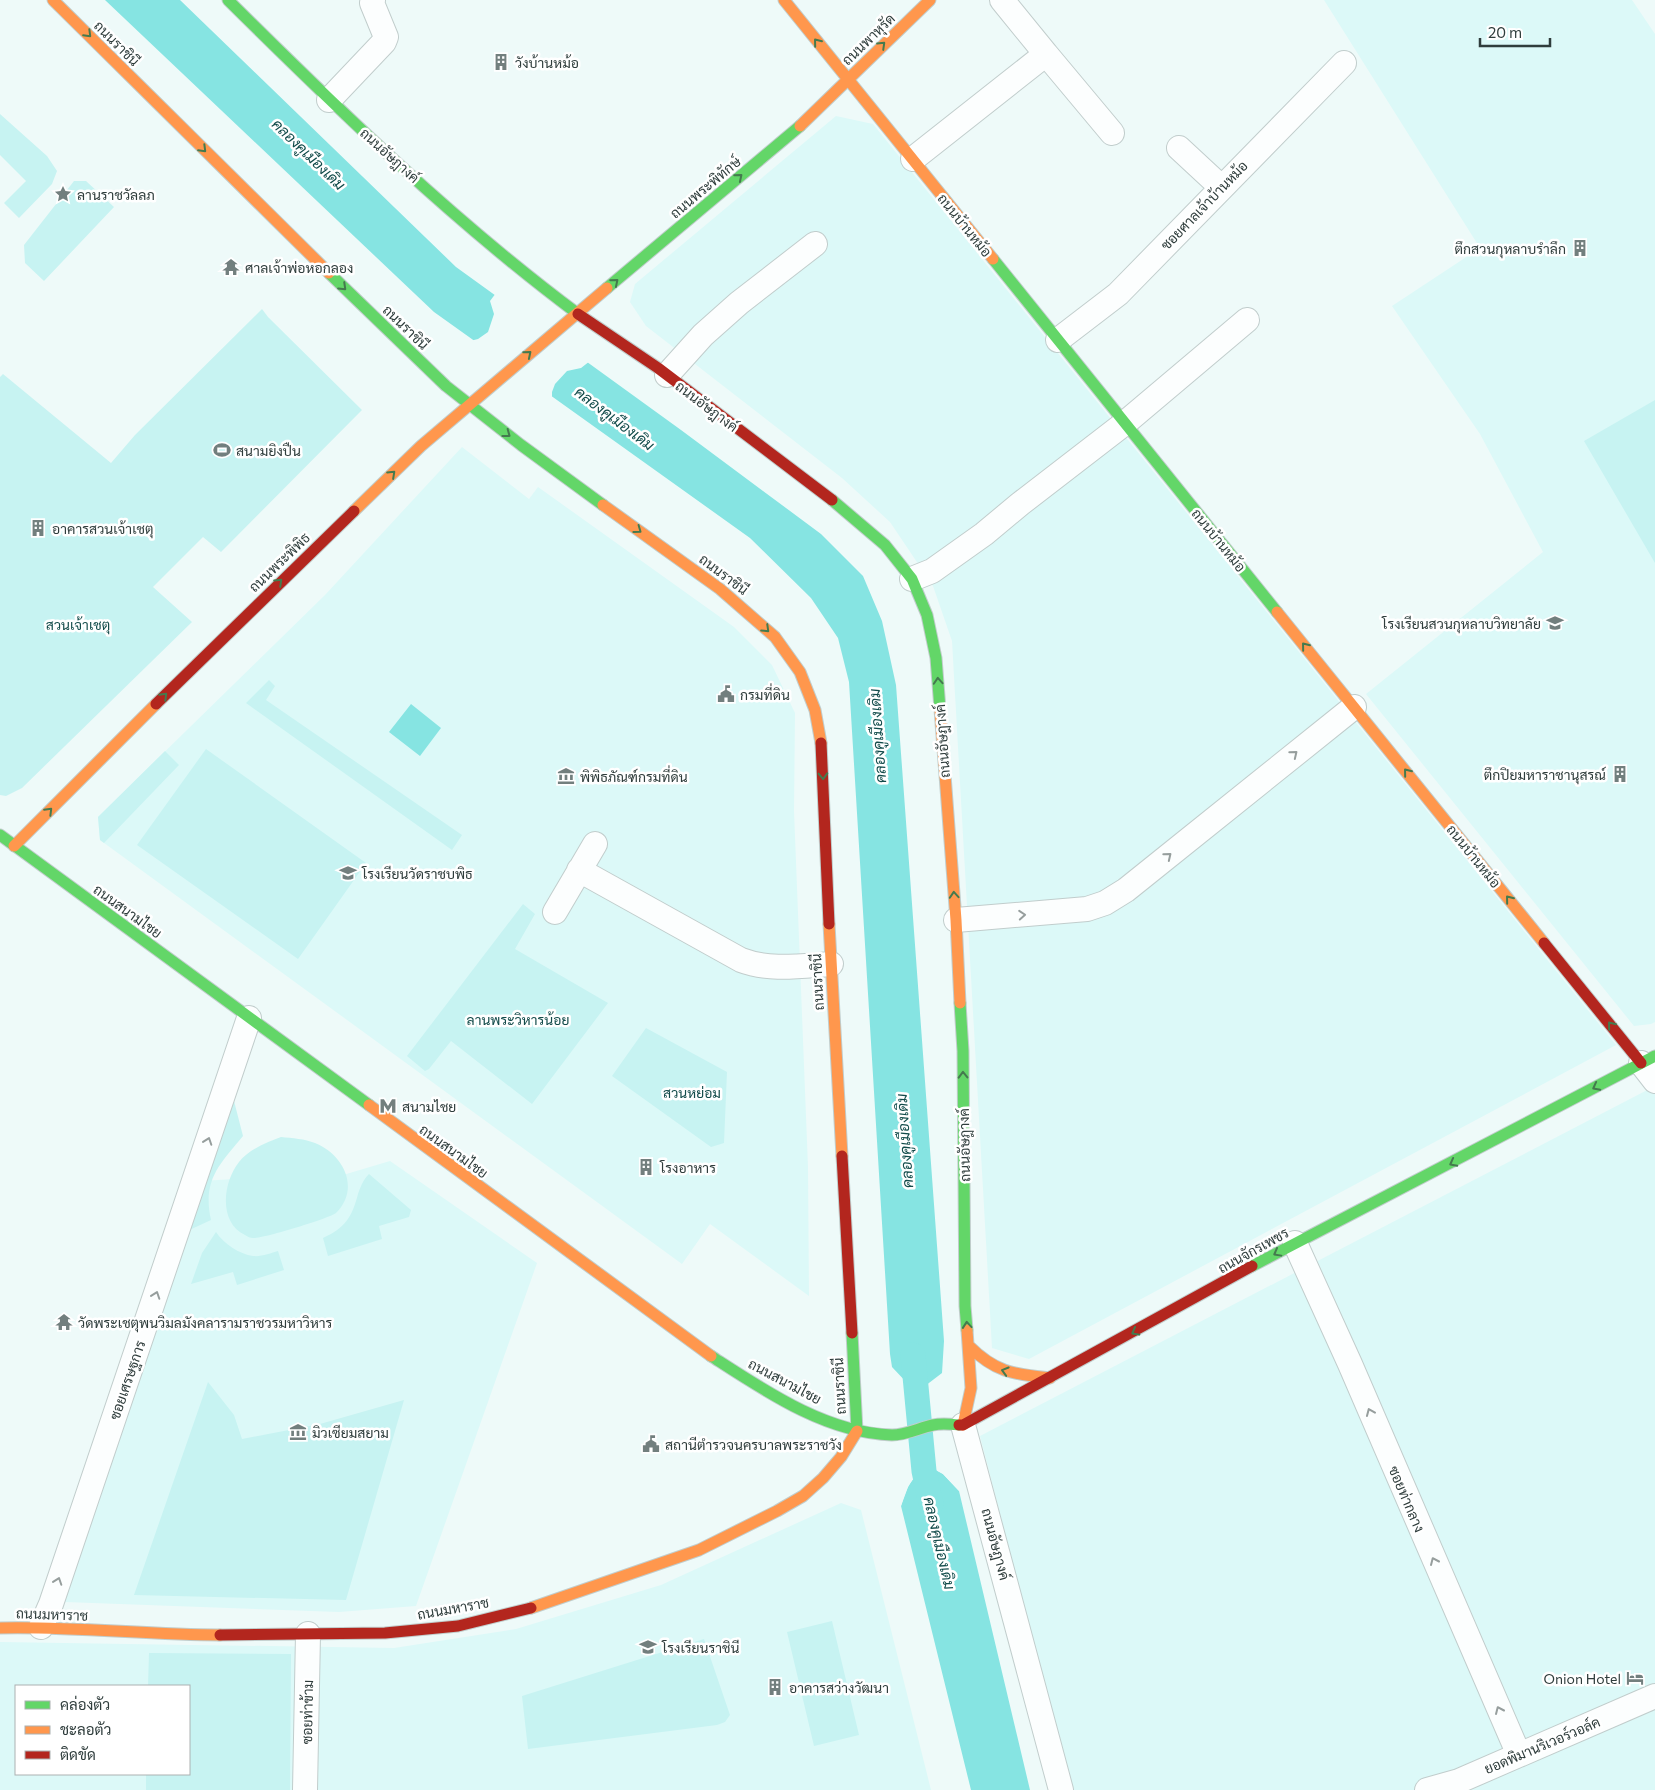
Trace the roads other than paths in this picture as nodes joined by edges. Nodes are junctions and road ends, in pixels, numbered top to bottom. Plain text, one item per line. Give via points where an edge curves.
1 (53, 0) edge
2 (228, 0) edge
3 (373, 0) edge
4 (784, 0) edge
5 (930, 0) edge
6 (1002, 0) edge
7 (1046, 54) junction
8 (1344, 63) dead end
9 (848, 80) junction
10 (329, 100) junction
11 (1112, 133) dead end
12 (1179, 148) dead end
13 (913, 159) junction
14 (1221, 187) junction
15 (815, 244) dead end
16 (577, 313) junction
17 (1247, 320) dead end
18 (1058, 340) junction
19 (667, 375) junction
20 (468, 404) junction
21 (1125, 423) junction
22 (912, 579) junction
23 (1354, 707) junction
24 (0, 836) edge
25 (594, 844) dead end
26 (14, 846) junction
27 (579, 870) junction
28 (555, 912) dead end
29 (956, 920) junction
30 (831, 964) junction
31 (250, 1018) junction
32 (1650, 1067) edge
33 (1295, 1243) junction
34 (969, 1346) junction
35 (1050, 1378) junction
36 (960, 1386) dead end
37 (956, 1417) junction
38 (940, 1424) junction
39 (857, 1431) junction
40 (41, 1627) junction
41 (0, 1628) edge
42 (308, 1634) junction
43 (1655, 1696) edge
44 (1519, 1755) junction
45 (305, 1790) edge
46 (1062, 1790) edge
47 (1427, 1790) edge

1 -> 20 street, ถนนราชินี via 308,253
2 - 10 street, ถนนอัษฎางค์
3 - 10 street via 386,37 384,42
9 -> 4 street, ถนนบ้านหม้อ
9 -> 5 street, ถนนพาหุรัด
6 - 7 street
7 - 11 street
7 - 13 street
8 - 14 street, ซอยศาลเจ้าบ้านหม้อ
9 - 13 street, ถนนบ้านหม้อ
16 -> 9 street, ถนนพระพิทักษ์ via 799,127
10 - 16 street, ถนนอัษฎางค์ via 485,241
12 - 14 street
13 - 18 street, ถนนบ้านหม้อ
14 - 18 street, ซอยศาลเจ้าบ้านหม้อ via 1118,294
15 - 19 street via 739,303 703,335
16 - 19 street, ถนนอัษฎางค์
20 -> 16 street, ถนนพระพิพิธ
17 - 21 street
18 - 21 street, ถนนบ้านหม้อ
19 - 22 street, ถนนอัษฎางค์ via 851,515 885,545
26 -> 20 street, ถนนพระพิพิธ via 356,507
20 -> 30 street, ถนนราชินี via 720,589 775,638 800,672 815,710 822,751
21 - 22 street via 979,538 932,570
23 -> 21 street, ถนนบ้านหม้อ
29 -> 22 street, ถนนอัษฎางค์ via 936,658 927,615
29 -> 23 street via 1073,911 1105,903 1126,890
32 -> 23 street, ถนนบ้านหม้อ
24 - 26 street, ถนนสนามไชย
25 - 27 street
26 - 31 street, ถนนสนามไชย
27 - 28 street
27 - 30 street via 741,960 781,968
34 -> 29 street, ถนนอัษฎางค์ via 965,1306 962,1051
30 - 39 street, ถนนราชินี
31 - 39 street, ถนนสนามไชย via 712,1356 790,1403
40 -> 31 street, ซอยเศรษฐการ
32 -> 33 street, ถนนจักรเพชร
33 -> 35 street, ถนนจักรเพชร
44 -> 33 street, ซอยท่ากลาง
35 -> 34 street via 998,1370 986,1364
34 - 36 street
34 - 37 street, ถนนอัษฎางค์ via 971,1388
35 - 37 street, ถนนจักรเพชร
37 - 38 street
37 - 38 street
37 - 46 street, ถนนอัษฎางค์
38 - 39 street via 893,1436
39 - 42 street, ถนนมหาราช via 823,1478 803,1496 699,1550 538,1606 458,1626 385,1633
40 - 41 street, ถนนมหาราช
40 - 42 street, ถนนมหาราช via 175,1636
42 - 45 street, ซอยท่าข้าม
43 - 44 street, ยอดพิมานริเวอร์วอล์ค
44 - 47 street, ยอดพิมานริเวอร์วอล์ค via 1459,1781

